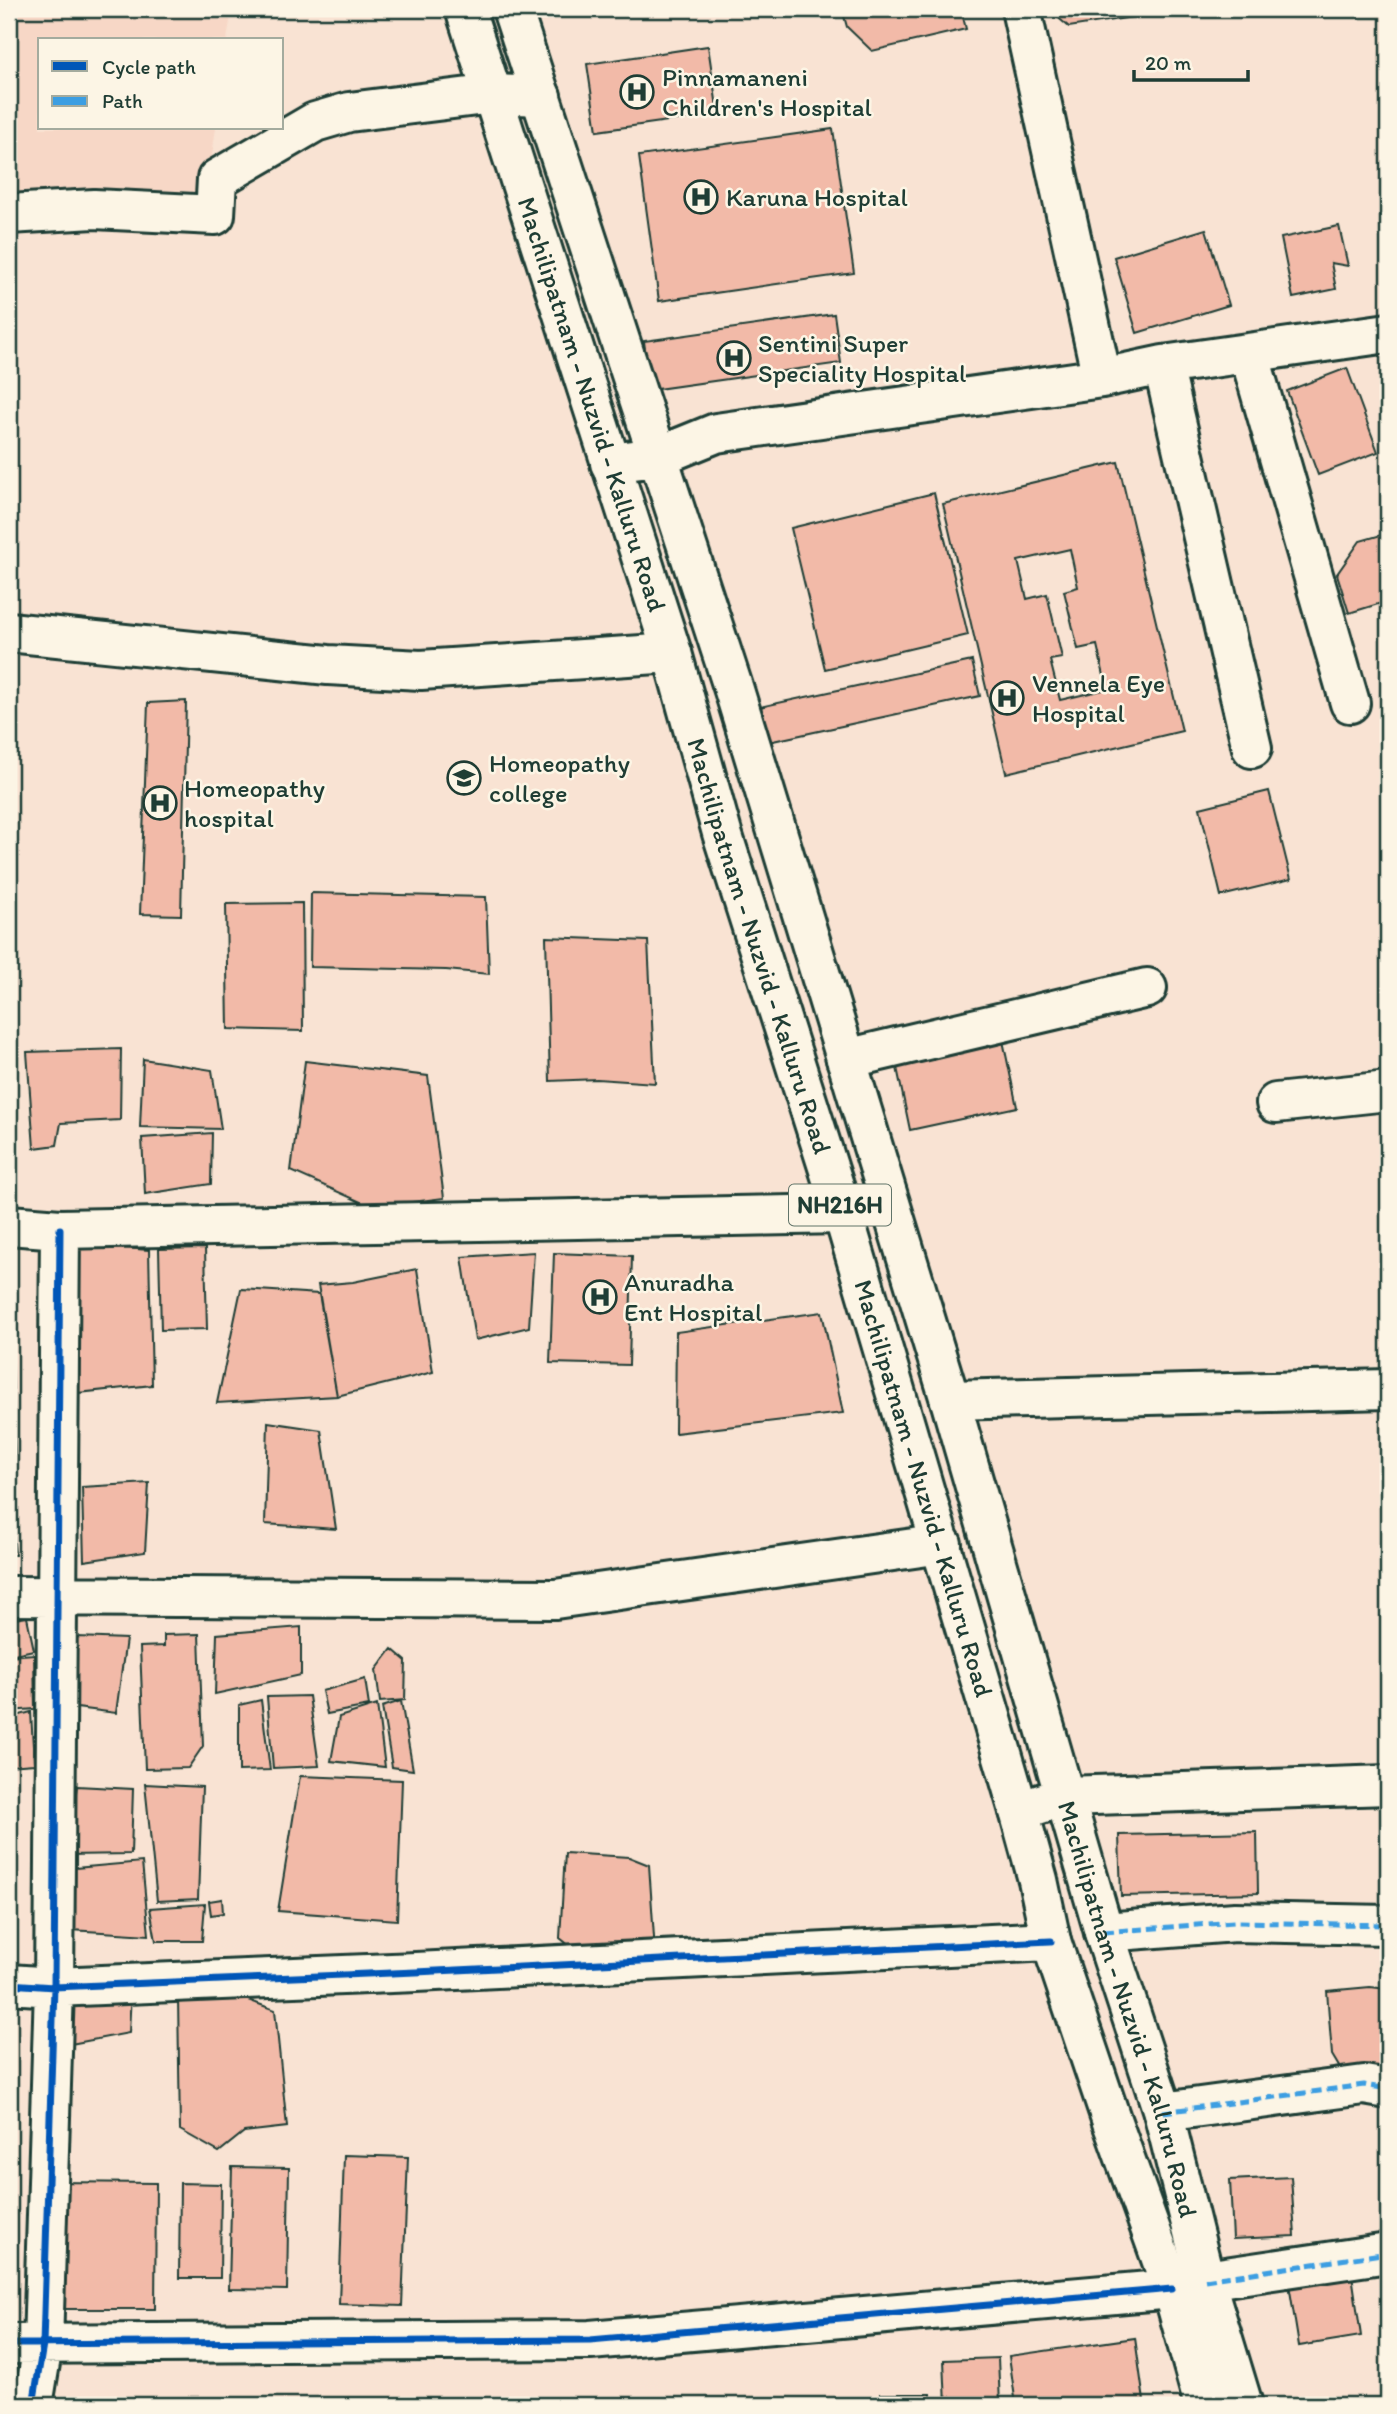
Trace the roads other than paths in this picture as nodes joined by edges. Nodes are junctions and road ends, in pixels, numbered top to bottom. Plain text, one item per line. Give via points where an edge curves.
1 (465, 9) edge
2 (512, 9) edge
3 (1021, 9) edge
4 (493, 94) junction
5 (541, 96) junction
6 (9, 214) edge
7 (1388, 333) edge
8 (1250, 353) junction
9 (1163, 365) junction
10 (1101, 378) junction
11 (657, 457) junction
12 (610, 463) junction
13 (9, 632) edge
14 (672, 653) junction
15 (1350, 704) dead end
16 (1252, 748) dead end
17 (1147, 988) dead end
18 (846, 1059) junction
19 (1388, 1091) edge
20 (1276, 1104) dead end
21 (843, 1214) junction
22 (9, 1225) edge
23 (60, 1229) junction
24 (1388, 1390) edge
25 (950, 1400) junction
26 (942, 1544) junction
27 (9, 1596) edge
28 (59, 1598) junction
29 (1388, 1785) edge
30 (1065, 1796) junction
31 (1019, 1811) junction
32 (1388, 1925) edge
33 (1104, 1932) junction
34 (1051, 1941) junction
35 (9, 1984) edge
36 (54, 1987) junction
37 (1388, 2089) edge
38 (1163, 2112) junction
39 (1388, 2253) edge
40 (1189, 2284) junction
41 (26, 2344) edge
42 (33, 2405) edge
43 (1204, 2405) edge
44 (1243, 2405) edge

1 - 4 main road, Machilipatnam - Nuzvid - Kalluru Road / NH216H
2 - 5 main road, Machilipatnam - Nuzvid - Kalluru Road / NH216H
3 - 10 main road
4 - 5 main road
4 - 6 main road via 349,112 315,122 217,178 215,215 94,209
4 - 12 main road, Machilipatnam - Nuzvid - Kalluru Road / NH216H
5 - 11 main road, Machilipatnam - Nuzvid - Kalluru Road / NH216H
7 - 8 main road
8 - 9 main road
8 - 15 main road
9 - 10 main road
9 - 16 main road
10 - 11 main road via 716,433
11 - 12 main road
11 - 18 main road, Machilipatnam - Nuzvid - Kalluru Road / NH216H via 734,690
12 - 14 main road, Machilipatnam - Nuzvid - Kalluru Road / NH216H
13 - 14 main road via 328,665 421,670
14 - 21 main road, Machilipatnam - Nuzvid - Kalluru Road / NH216H via 726,845
17 - 18 main road
18 - 25 main road, Machilipatnam - Nuzvid - Kalluru Road / NH216H
19 - 20 main road
21 - 23 main road
21 - 26 main road, Machilipatnam - Nuzvid - Kalluru Road / NH216H
22 - 23 main road
23 - 28 main road
24 - 25 main road
25 - 30 main road, Machilipatnam - Nuzvid - Kalluru Road / NH216H
26 - 28 main road via 555,1599
26 - 31 main road, Machilipatnam - Nuzvid - Kalluru Road / NH216H
27 - 28 main road
28 - 36 main road
29 - 30 main road
30 - 31 main road
30 - 33 main road, Machilipatnam - Nuzvid - Kalluru Road / NH216H
31 - 34 main road, Machilipatnam - Nuzvid - Kalluru Road / NH216H
32 - 33 main road via 1235,1922
33 - 38 main road, Machilipatnam - Nuzvid - Kalluru Road / NH216H
34 - 36 main road
34 - 40 main road, Machilipatnam - Nuzvid - Kalluru Road / NH216H via 1112,2122
35 - 36 main road
36 - 41 main road
37 - 38 main road via 1364,2085
38 - 40 main road, Machilipatnam - Nuzvid - Kalluru Road / NH216H
39 - 40 main road
40 - 41 main road via 590,2340
40 - 43 main road, Machilipatnam - Nuzvid - Kalluru Road / NH216H
40 - 44 main road, Machilipatnam - Nuzvid - Kalluru Road / NH216H
41 - 42 main road

